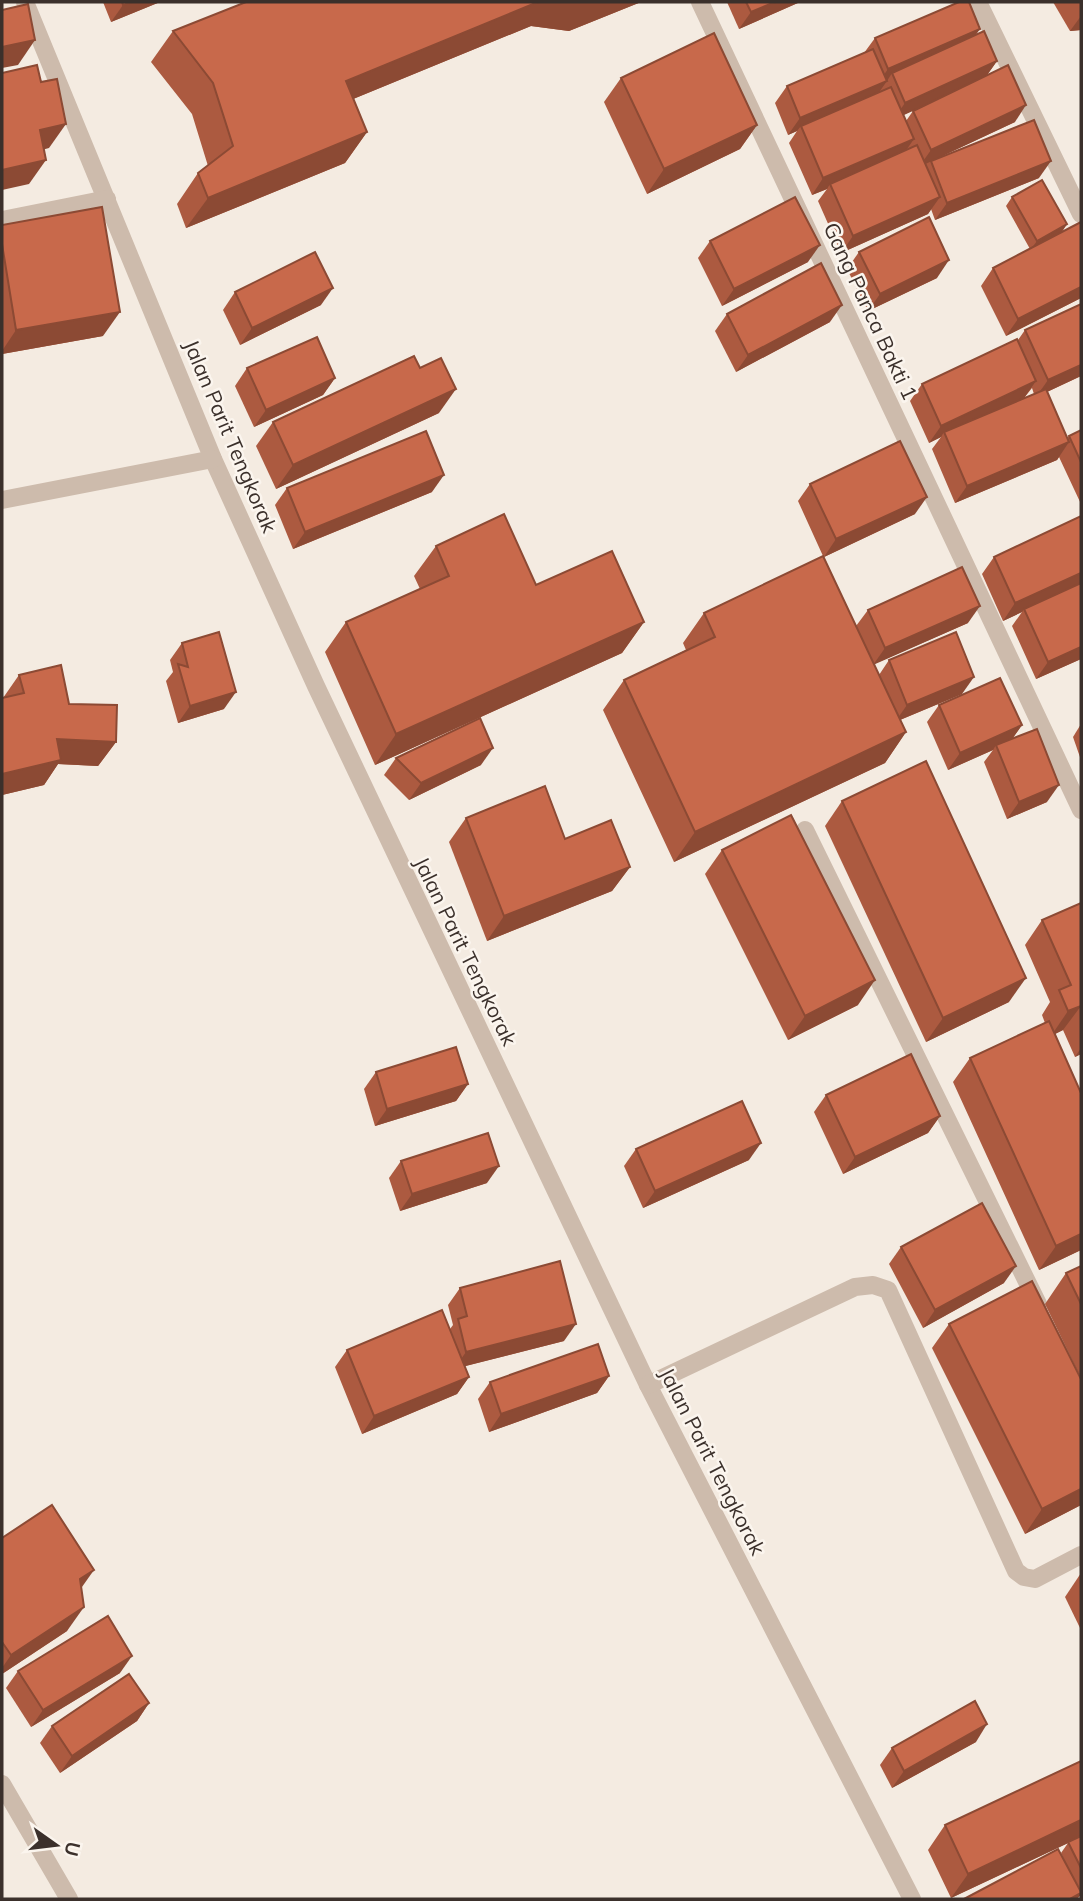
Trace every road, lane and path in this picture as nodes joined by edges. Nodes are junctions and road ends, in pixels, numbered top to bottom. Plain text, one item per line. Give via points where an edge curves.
1 (24, 2) edge
2 (700, 2) edge
3 (978, 2) edge
4 (107, 199) junction
5 (1081, 214) edge
6 (2, 220) edge
7 (214, 459) junction
8 (2, 500) edge
9 (1081, 810) edge
10 (805, 830) dead end
11 (1044, 1318) edge
12 (648, 1385) junction
13 (1081, 1555) edge
14 (2, 1784) edge
15 (69, 1899) edge
16 (912, 1899) edge

1 - 4 street, Jalan Parit Tengkorak
2 - 9 street, Gang Panca Bakti 1
3 - 5 street
4 - 6 street
4 - 7 street, Jalan Parit Tengkorak
7 - 8 street
7 - 12 street, Jalan Parit Tengkorak via 392,849
10 - 11 street
12 - 13 street via 855,1287 873,1285 888,1290 1016,1571 1035,1579
12 - 16 street, Jalan Parit Tengkorak
14 - 15 street

